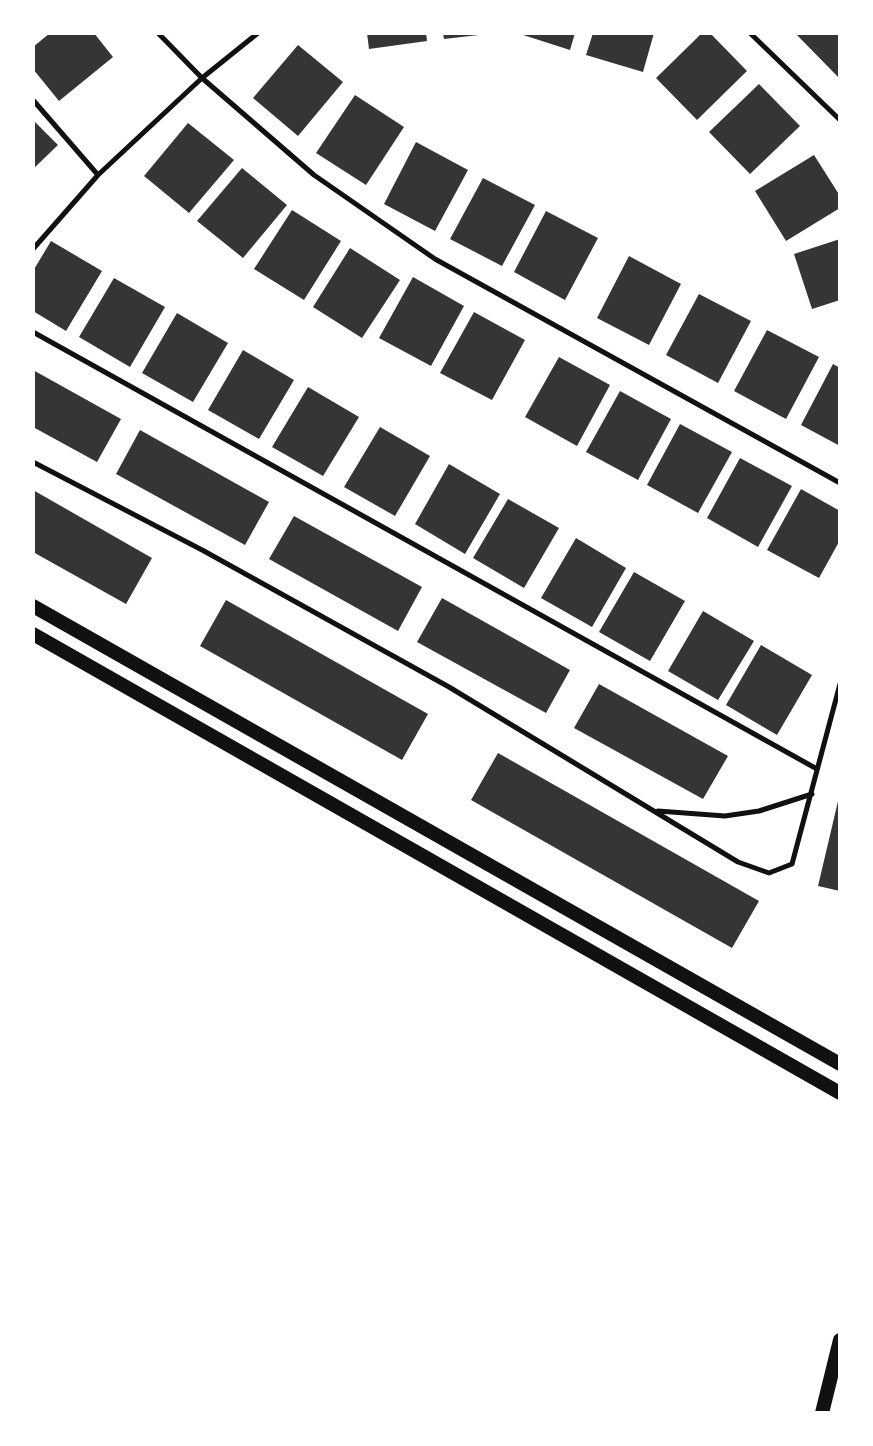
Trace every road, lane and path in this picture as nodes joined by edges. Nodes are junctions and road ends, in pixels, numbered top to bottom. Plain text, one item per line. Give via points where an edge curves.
1 (158, 33) edge
2 (258, 33) edge
3 (750, 33) edge
4 (202, 78) junction
5 (33, 100) edge
6 (840, 120) edge
7 (98, 176) junction
8 (33, 249) edge
9 (33, 332) edge
10 (33, 462) edge
11 (840, 483) edge
12 (33, 606) edge
13 (33, 634) edge
14 (840, 684) edge
15 (817, 769) junction
16 (812, 794) junction
17 (654, 811) junction
18 (840, 1065) edge
19 (840, 1093) edge
20 (840, 1340) edge
21 (822, 1413) edge

1 - 4 lane
2 - 4 lane
3 - 6 lane
4 - 7 lane
4 - 11 lane via 314,175 435,259
5 - 7 lane
7 - 8 lane
9 - 15 lane
10 - 17 lane via 449,687
12 - 18 main road
13 - 19 main road
14 - 15 lane
15 - 16 lane
16 - 17 lane via 725,816
16 - 17 lane via 792,864 769,873 738,862
20 - 21 main road

